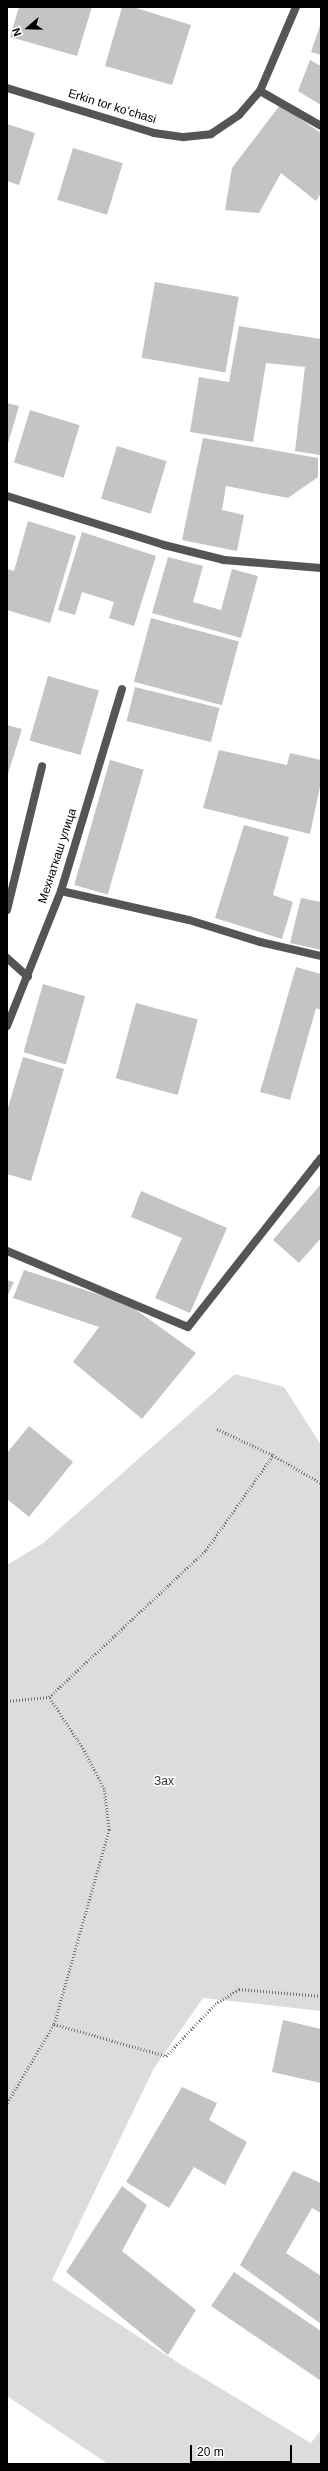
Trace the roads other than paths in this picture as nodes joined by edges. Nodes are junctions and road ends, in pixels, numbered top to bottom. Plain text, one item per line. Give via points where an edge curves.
1 (296, 7) edge
2 (7, 88) edge
3 (260, 92) junction
4 (321, 126) edge
5 (7, 496) edge
6 (321, 568) edge
7 (122, 689) dead end
8 (42, 766) dead end
9 (61, 891) junction
10 (7, 910) edge
11 (321, 956) edge
12 (7, 958) edge
13 (28, 977) junction
14 (7, 1026) edge
15 (321, 1158) edge
16 (7, 1251) edge

1 - 3 street
2 - 3 street, Erkin tor koʻchasi via 154,133 184,137 211,134 239,115
3 - 4 street
5 - 6 street via 164,545 224,560
7 - 9 street, Мехнаткаш улица
8 - 10 street
9 - 11 street via 189,920 260,942
9 - 13 street, Мехнаткаш улица
12 - 13 street
13 - 14 street, Мехнаткаш улица
15 - 16 street via 188,1327

